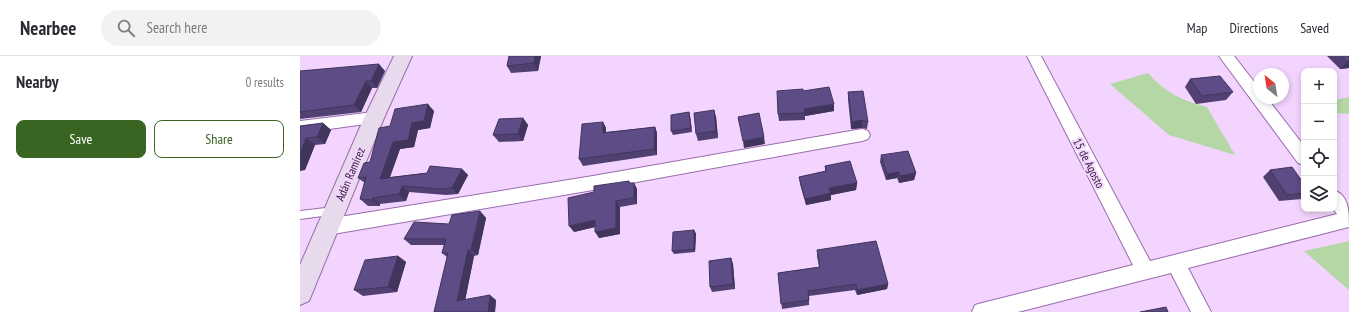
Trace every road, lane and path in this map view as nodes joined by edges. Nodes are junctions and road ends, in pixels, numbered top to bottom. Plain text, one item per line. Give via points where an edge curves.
1 (403, 56) edge
2 (1034, 56) edge
3 (1226, 56) edge
4 (374, 118) junction
5 (300, 127) edge
6 (862, 134) dead end
7 (1301, 154) edge
8 (1337, 201) edge
9 (300, 215) edge
10 (1349, 218) edge
11 (331, 219) junction
12 (1176, 264) junction
13 (1145, 270) junction
14 (300, 293) edge
15 (982, 312) edge
16 (1200, 312) edge

1 - 4 street, Adán Ramírez
2 - 13 street, 15 de Agosto
3 - 7 street
4 - 5 street
4 - 11 street, Adán Ramírez
6 - 11 street via 593,183
8 - 10 street
9 - 11 lane
10 - 12 street
11 - 14 street, Adán Ramírez
12 - 13 street
12 - 16 street
13 - 15 street

